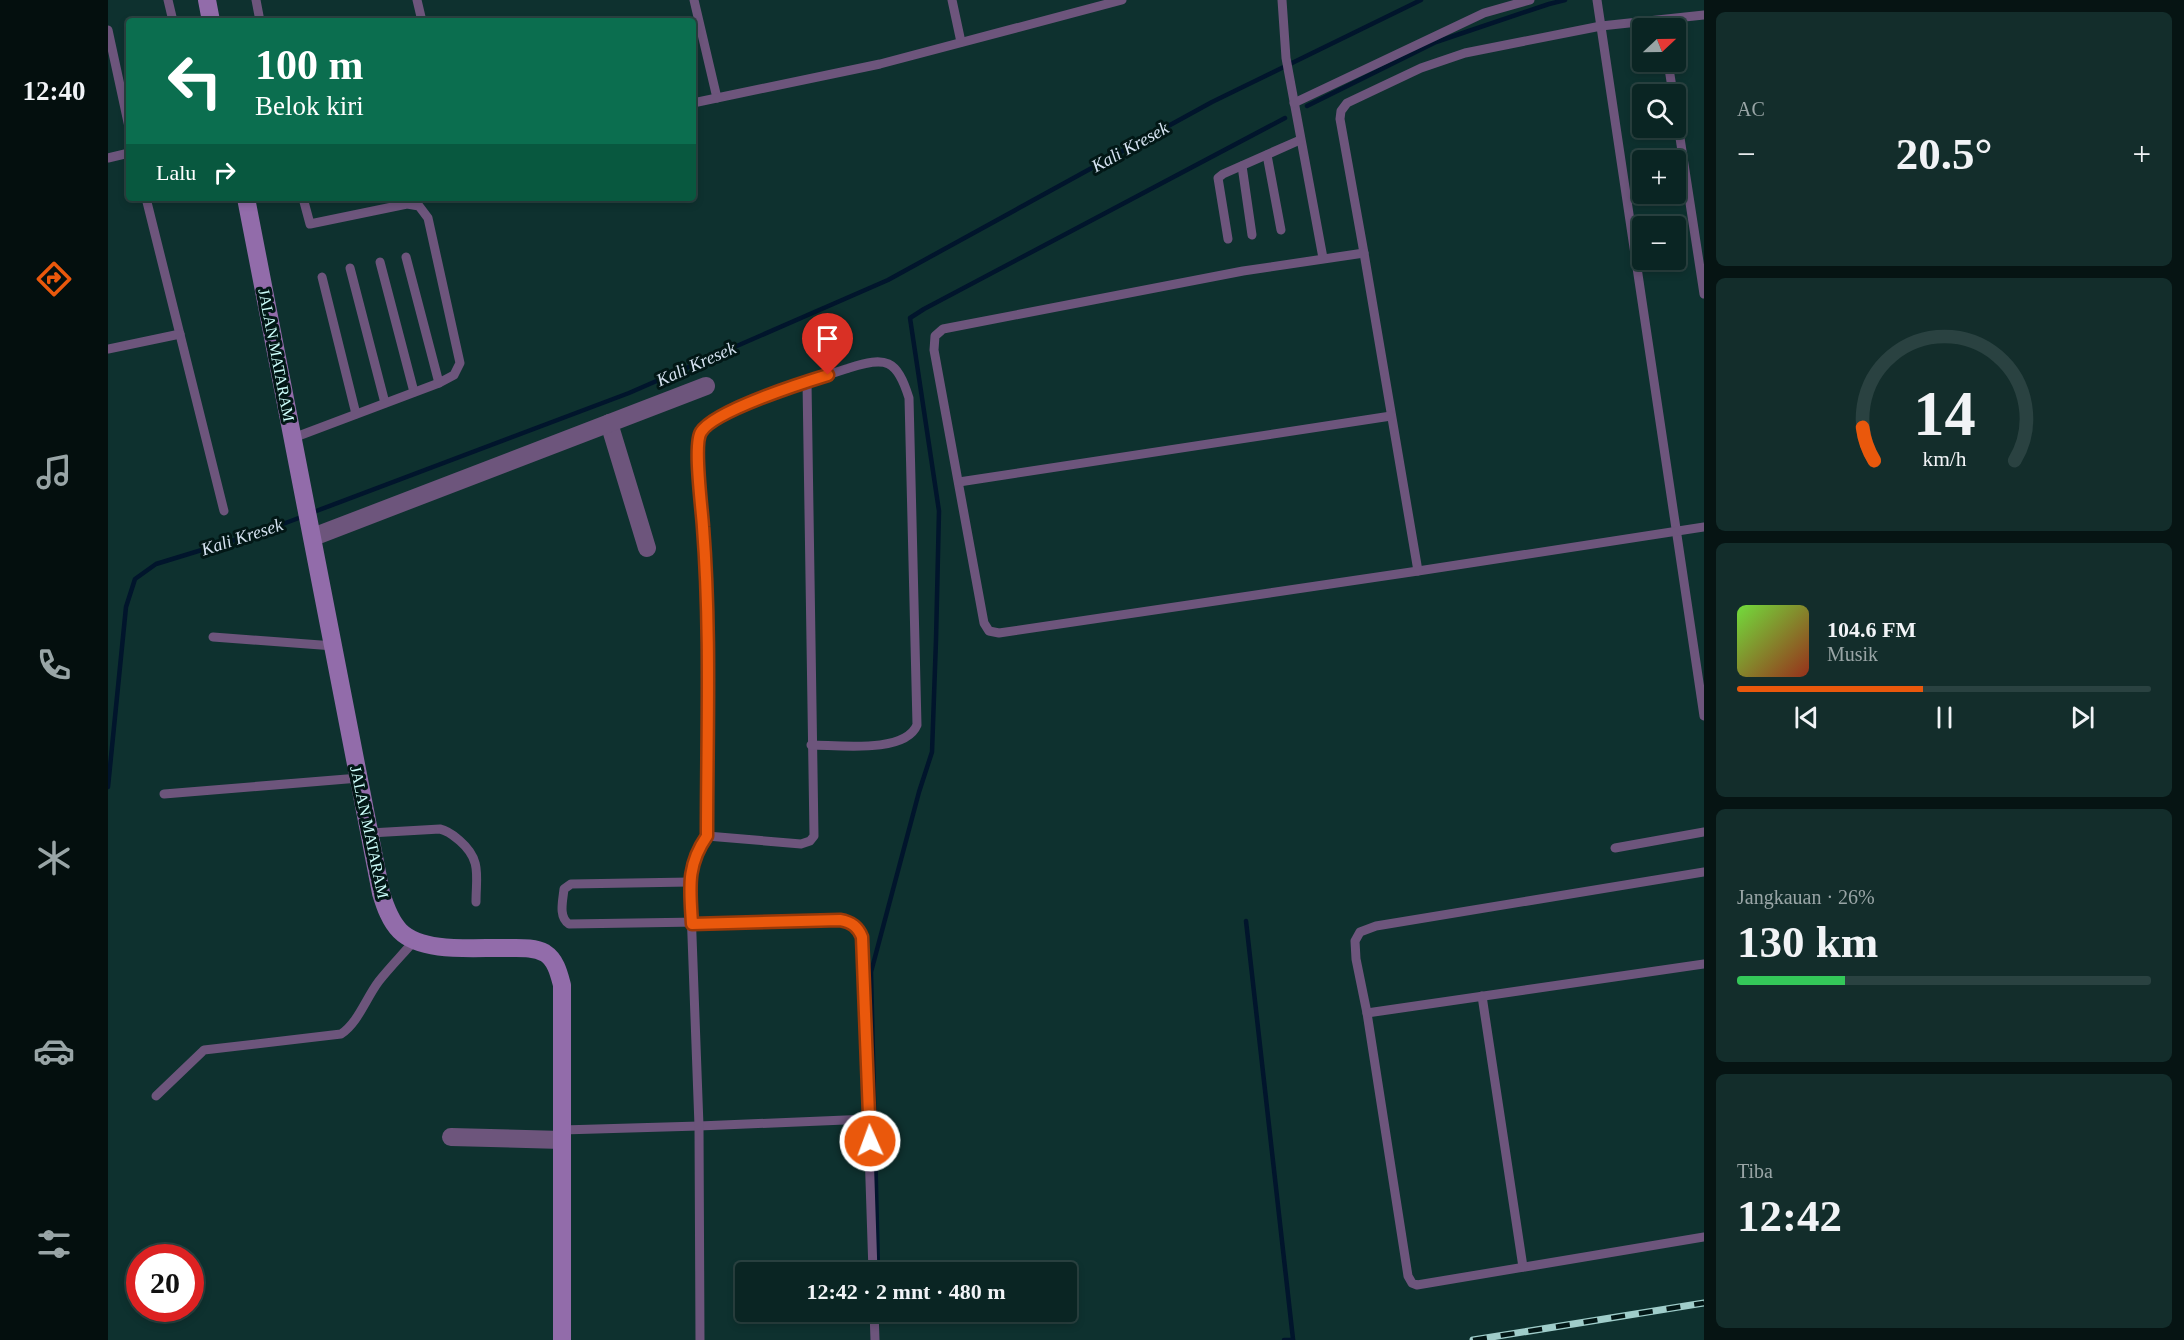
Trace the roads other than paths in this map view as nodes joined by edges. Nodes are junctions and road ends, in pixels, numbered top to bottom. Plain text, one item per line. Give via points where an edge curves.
1 (168, 0) edge
2 (207, 0) edge
3 (256, 0) edge
4 (417, 0) edge
5 (694, 0) edge
6 (952, 0) edge
7 (1122, 0) edge
8 (1282, 0) edge
9 (1530, 0) edge
10 (1597, 0) edge
11 (1095, 3) edge
12 (1704, 15) edge
13 (172, 18) edge
14 (210, 18) edge
15 (259, 18) edge
16 (421, 18) edge
17 (1686, 19) edge
18 (1632, 25) edge
19 (1601, 26) junction
20 (108, 30) edge
21 (962, 42) junction
22 (717, 99) junction
23 (696, 103) edge
24 (1294, 103) junction
25 (126, 112) edge
26 (1680, 138) edge
27 (1300, 140) junction
28 (126, 154) edge
29 (1267, 155) junction
30 (108, 158) edge
31 (1242, 166) junction
32 (147, 201) edge
33 (247, 201) edge
34 (304, 201) edge
35 (1281, 230) dead end
36 (1252, 235) dead end
37 (1228, 239) dead end
38 (1364, 253) junction
39 (406, 257) dead end
40 (1323, 258) junction
41 (380, 262) dead end
42 (350, 268) dead end
43 (322, 277) dead end
44 (1704, 294) edge
45 (180, 334) junction
46 (108, 349) edge
47 (807, 382) junction
48 (440, 383) junction
49 (706, 386) dead end
50 (414, 392) junction
51 (384, 403) junction
52 (356, 414) junction
53 (1392, 416) junction
54 (609, 423) junction
55 (294, 438) junction
56 (958, 482) junction
57 (224, 511) dead end
58 (1704, 527) edge
59 (1676, 531) junction
60 (312, 535) junction
61 (647, 548) dead end
62 (1418, 572) junction
63 (213, 637) dead end
64 (334, 646) junction
65 (1701, 681) edge
66 (1704, 716) edge
67 (811, 745) junction
68 (359, 778) junction
69 (164, 794) dead end
70 (1704, 832) edge
71 (370, 833) junction
72 (707, 836) junction
73 (1615, 848) dead end
74 (1704, 872) edge
75 (690, 882) junction
76 (476, 902) dead end
77 (692, 924) junction
78 (414, 941) junction
79 (1704, 964) edge
80 (1482, 996) junction
81 (1367, 1013) junction
82 (156, 1096) dead end
83 (869, 1119) junction
84 (699, 1126) junction
85 (562, 1135) junction
86 (452, 1137) dead end
87 (1704, 1237) edge
88 (873, 1262) edge
89 (1523, 1267) junction
90 (874, 1322) edge
91 (562, 1340) edge
92 (700, 1340) edge
93 (875, 1340) edge

1 - 13 lane
2 - 14 main road
3 - 15 lane
4 - 16 lane
5 - 22 lane
6 - 21 lane
7 - 11 lane
8 - 24 lane
9 - 24 lane via 1484,13
10 - 19 lane
11 - 21 lane
12 - 17 lane
18 - 19 lane
19 - 38 lane via 1465,52 1347,103 1340,118
19 - 59 lane
20 - 25 lane
21 - 22 lane
22 - 23 lane
24 - 27 lane
26 - 44 lane
27 - 29 lane
27 - 40 lane
28 - 30 lane
29 - 31 lane
29 - 35 lane
31 - 36 lane
31 - 37 lane via 1218,178
32 - 45 lane
33 - 55 main road, JALAN MATARAM
34 - 48 lane via 310,224 407,204 419,206 428,218 460,363 454,375
38 - 40 lane
38 - 53 lane
39 - 48 lane
40 - 56 lane via 943,329 935,336 934,350
41 - 50 lane
42 - 51 lane
43 - 52 lane
45 - 46 lane
45 - 57 lane
47 - 67 lane
47 - 67 lane via 872,361 885,361 904,382 909,398 917,725 914,732 897,742 882,745
47 - 72 lane via 731,411 699,434 706,565
48 - 50 lane
49 - 54 street
50 - 51 lane
51 - 52 lane
52 - 55 lane
53 - 56 lane
53 - 62 lane
54 - 60 street
54 - 61 street
55 - 60 main road, JALAN MATARAM
56 - 62 lane via 984,624 992,632
58 - 59 lane
59 - 62 lane
59 - 65 lane
60 - 64 main road, JALAN MATARAM
63 - 64 lane
64 - 68 main road, JALAN MATARAM
65 - 66 lane
67 - 72 lane via 815,829 810,841 801,844
68 - 69 lane
68 - 71 main road, JALAN MATARAM
70 - 73 lane
71 - 76 lane via 440,829 449,832 473,855
71 - 78 main road, JALAN MATARAM via 388,912 399,930
72 - 75 lane via 695,856
74 - 81 lane via 1388,924 1360,932 1355,941 1356,959
75 - 77 lane
75 - 77 lane via 571,884 564,889 562,916 569,924
77 - 83 lane via 840,920 854,925 862,937
77 - 84 lane
78 - 82 lane via 380,980 351,1028 341,1034 204,1050
78 - 85 main road via 435,946 529,949 546,954 556,966 562,985
79 - 80 lane
80 - 81 lane
80 - 89 lane
81 - 89 lane via 1412,1283
83 - 84 lane
83 - 88 lane
84 - 85 lane
84 - 92 lane
85 - 86 street
85 - 91 main road
87 - 89 lane
90 - 93 lane

